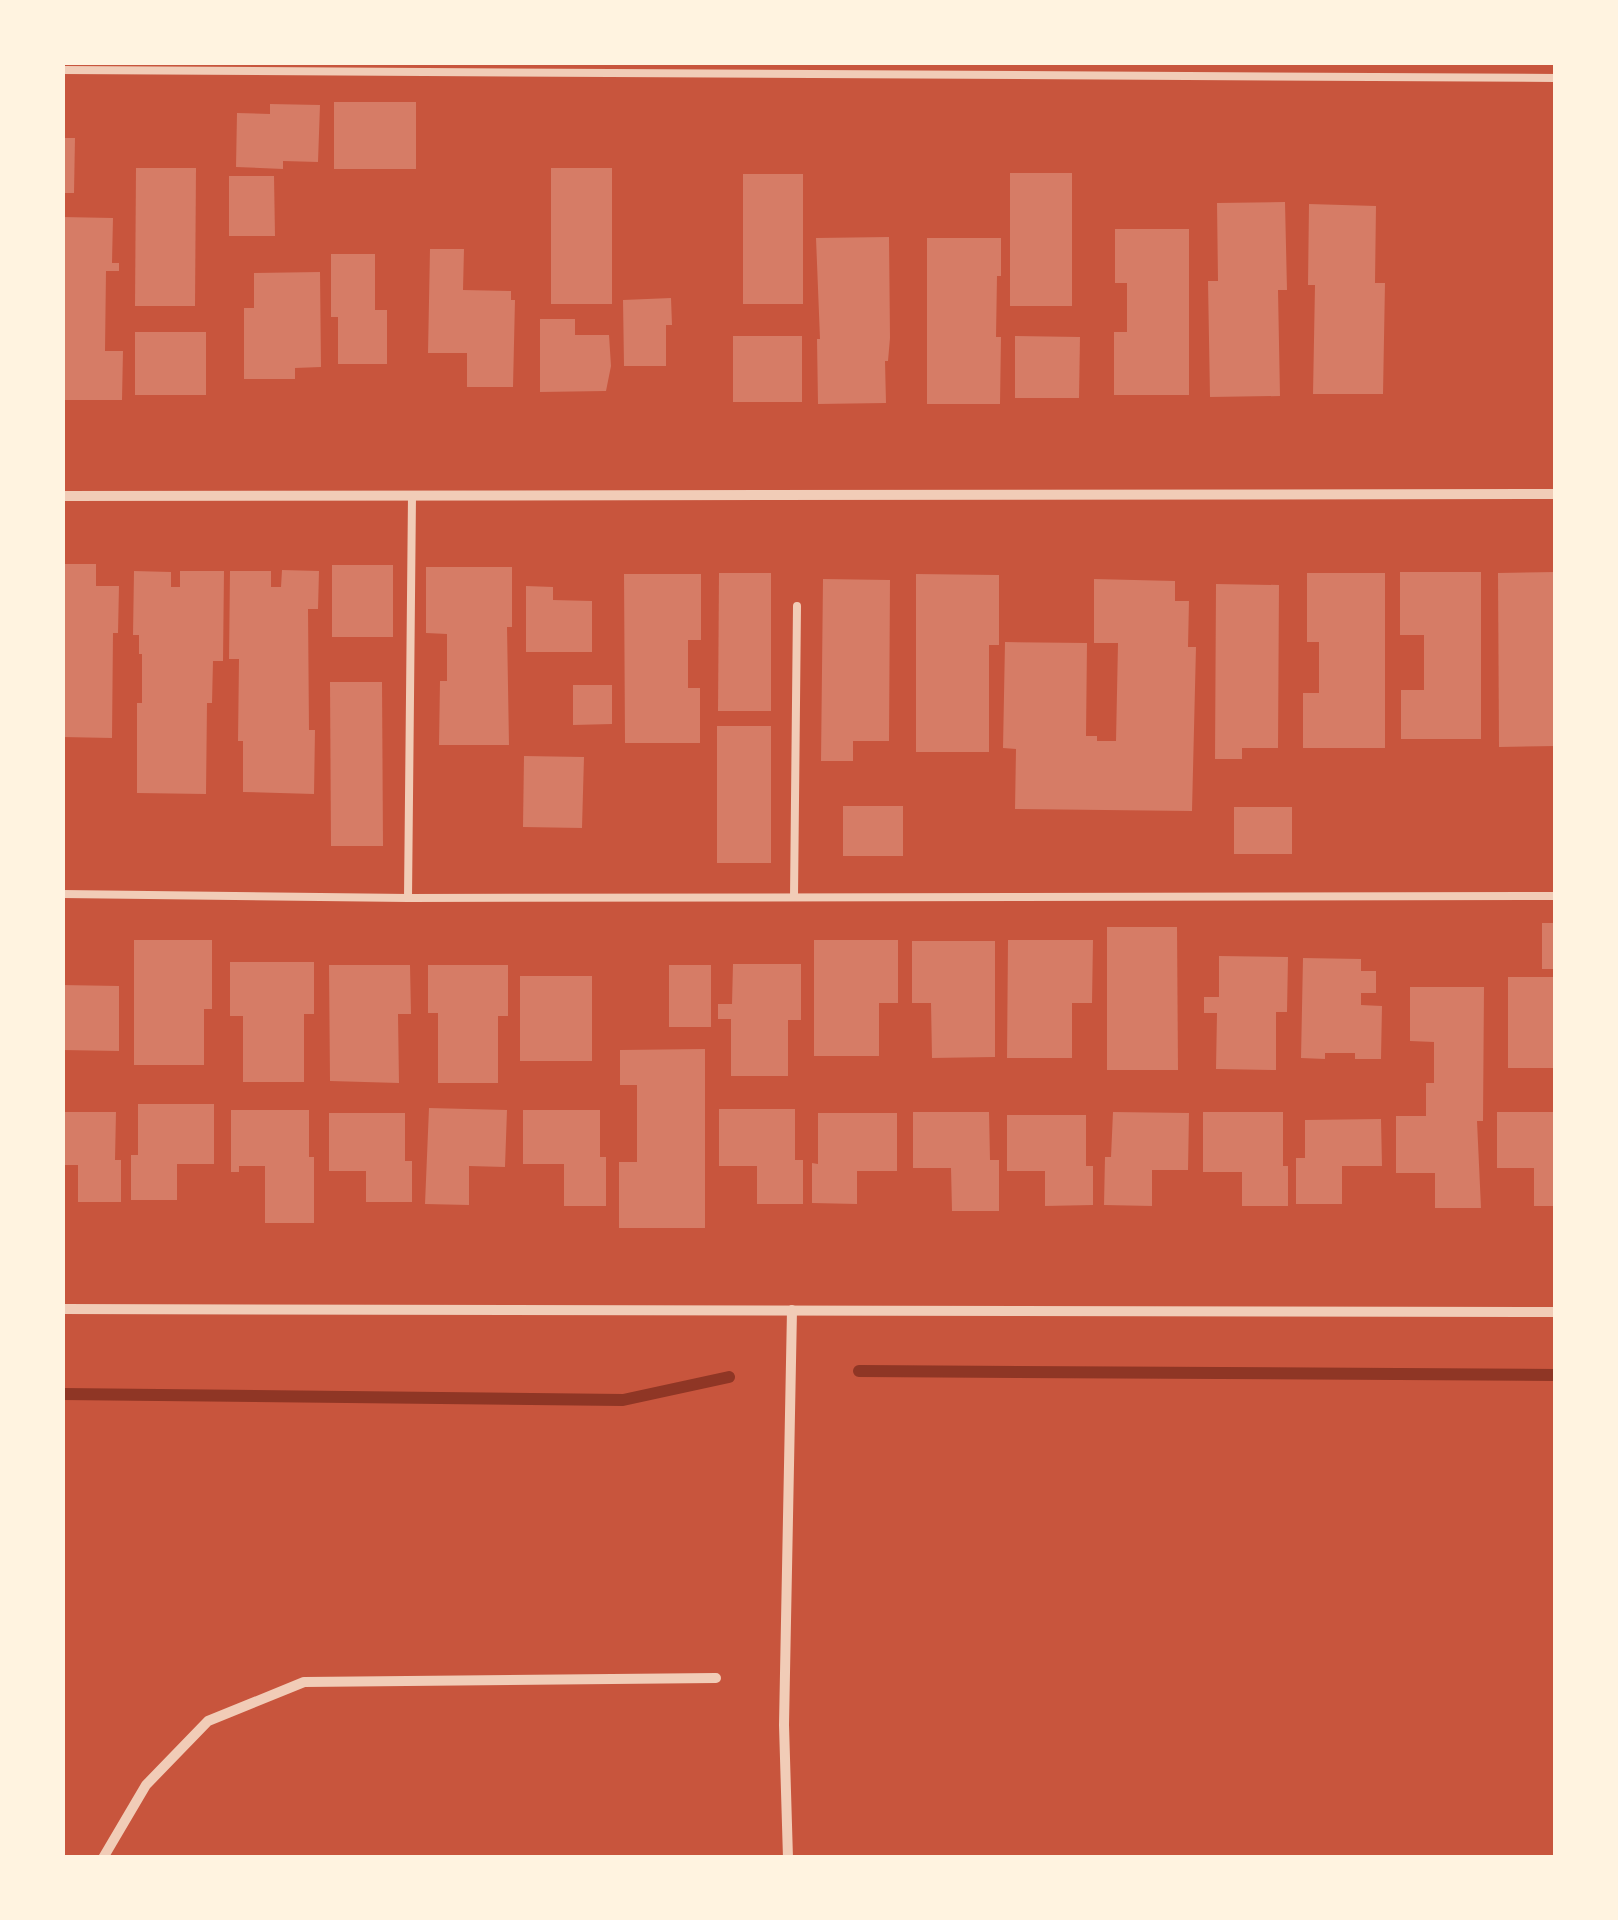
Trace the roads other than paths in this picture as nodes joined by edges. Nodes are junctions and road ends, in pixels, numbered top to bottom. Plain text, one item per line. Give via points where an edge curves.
1 (62, 70) edge
2 (1556, 78) edge
3 (1556, 494) edge
4 (62, 496) edge
5 (412, 496) junction
6 (797, 606) dead end
7 (62, 894) edge
8 (1556, 896) edge
9 (794, 897) junction
10 (408, 898) junction
11 (62, 1310) edge
12 (792, 1310) junction
13 (1556, 1312) edge
14 (716, 1678) dead end
15 (103, 1858) edge
16 (788, 1858) edge

1 - 2 lane
3 - 5 street
4 - 5 street
5 - 10 lane
6 - 9 lane
7 - 10 lane
8 - 9 lane
9 - 10 lane
11 - 12 street
12 - 13 street
12 - 16 street
14 - 15 street via 304,1682 208,1721 146,1785

